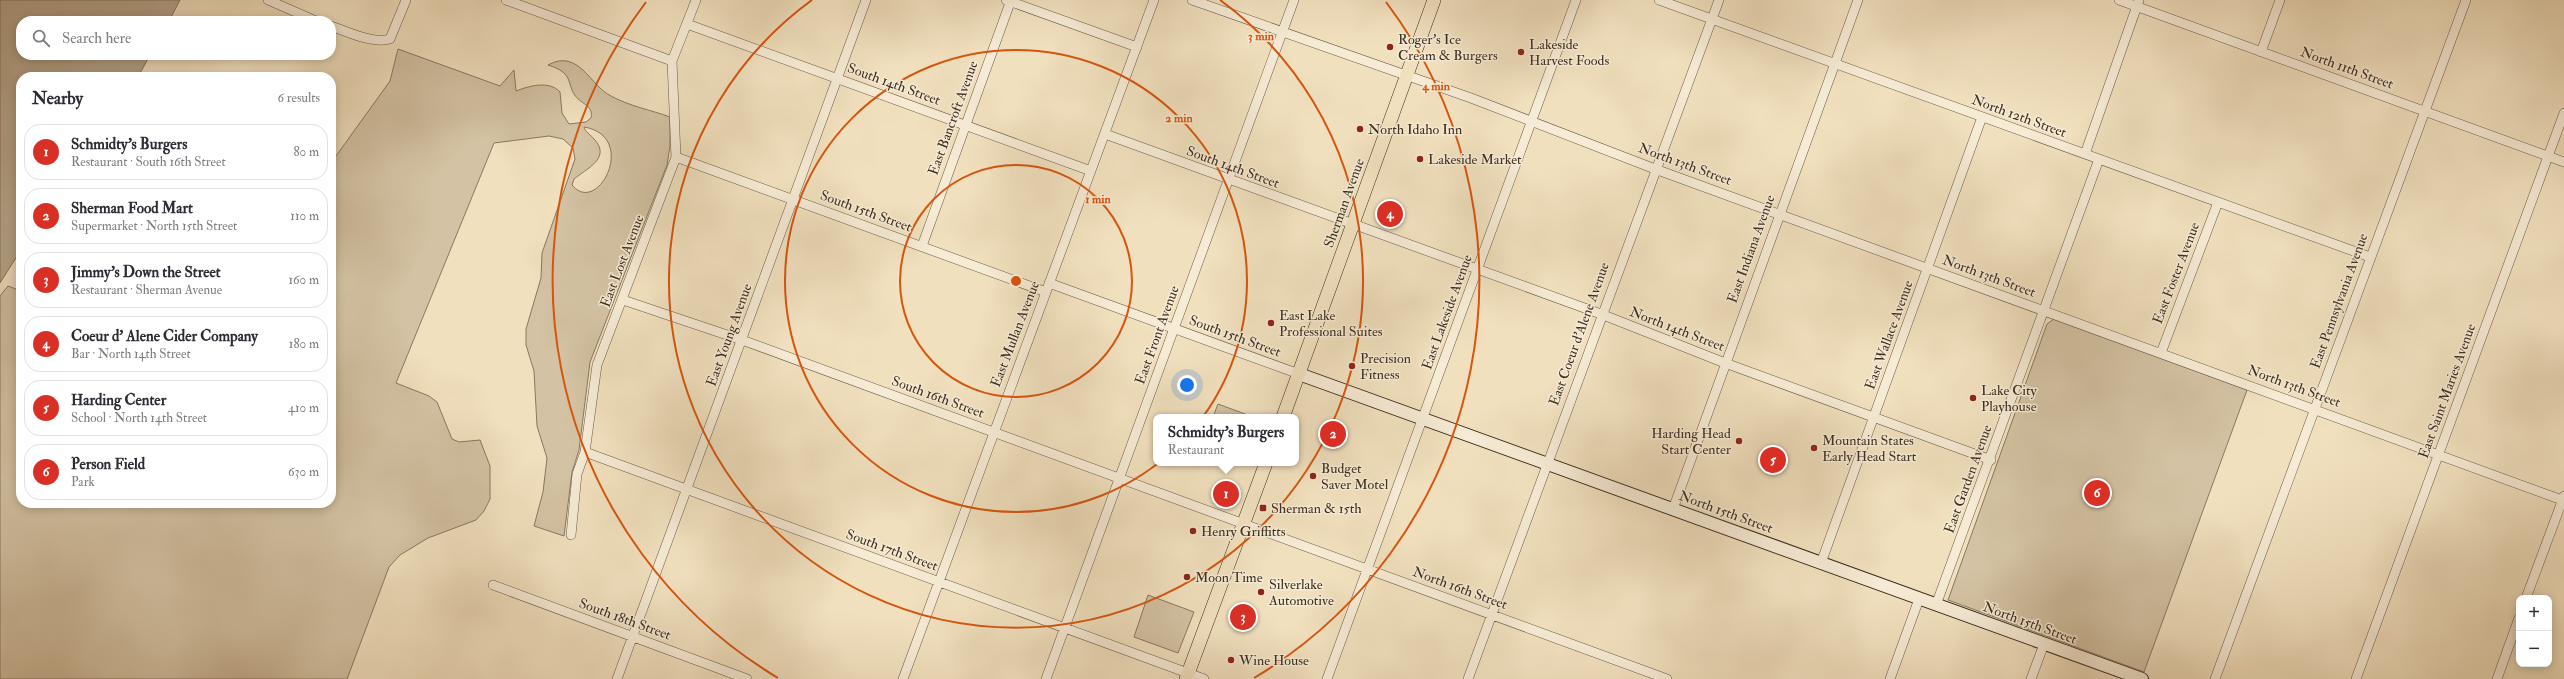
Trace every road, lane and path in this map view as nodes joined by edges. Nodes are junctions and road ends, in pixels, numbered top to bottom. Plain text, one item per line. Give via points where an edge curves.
1 (268, 0) edge
2 (406, 0) edge
3 (506, 0) edge
4 (696, 0) edge
5 (866, 0) edge
6 (1154, 0) edge
7 (1192, 0) edge
8 (1294, 0) edge
9 (1434, 0) edge
10 (1576, 0) edge
11 (1659, 0) edge
12 (1719, 0) edge
13 (1858, 0) edge
14 (2120, 0) edge
15 (2280, 0) edge
16 (2466, 0) edge
17 (1010, 1) edge
18 (2137, 3) edge
19 (305, 16) edge
20 (1712, 19) junction
21 (687, 24) junction
22 (336, 28) edge
23 (1282, 32) junction
24 (1137, 47) junction
25 (2261, 52) junction
26 (672, 61) junction
27 (1835, 64) junction
28 (1407, 75) junction
29 (838, 79) junction
30 (2425, 111) junction
31 (2564, 113) edge
32 (1982, 117) junction
33 (1532, 121) junction
34 (966, 125) junction
35 (1105, 134) junction
36 (2085, 154) junction
37 (676, 156) junction
38 (2548, 156) junction
39 (2099, 159) junction
40 (2564, 162) edge
41 (1655, 169) junction
42 (1091, 171) junction
43 (1230, 181) junction
44 (793, 199) junction
45 (2218, 202) junction
46 (1779, 213) junction
47 (1353, 224) junction
48 (922, 246) junction
49 (2370, 257) junction
50 (1928, 269) junction
51 (1477, 270) junction
52 (1048, 288) junction
53 (623, 300) junction
54 (2044, 310) junction
55 (1601, 314) junction
56 (1174, 329) junction
57 (742, 340) junction
58 (2161, 353) junction
59 (1724, 363) junction
60 (1299, 374) junction
61 (2314, 409) junction
62 (1284, 414) edge
63 (1874, 417) junction
64 (1422, 418) junction
65 (992, 432) junction
66 (585, 452) junction
67 (2438, 455) junction
68 (1991, 460) junction
69 (1547, 464) junction
70 (1265, 466) edge
71 (1119, 478) junction
72 (687, 490) junction
73 (2563, 498) edge
74 (1673, 509) junction
75 (1243, 523) junction
76 (571, 535) dead end
77 (1821, 563) junction
78 (1368, 569) junction
79 (938, 582) junction
80 (492, 585) dead end
81 (2527, 595) edge
82 (1919, 599) junction
83 (1936, 604) junction
84 (1492, 614) junction
85 (2516, 626) edge
86 (1065, 628) junction
87 (633, 636) junction
88 (2044, 644) junction
89 (1187, 676) edge
90 (617, 679) edge
91 (747, 679) edge
92 (903, 679) edge
93 (1046, 679) edge
94 (1204, 679) edge
95 (1327, 679) edge
96 (1468, 679) edge
97 (1667, 679) edge
98 (1890, 679) edge
99 (2032, 679) edge
100 (2142, 679) edge
101 (2214, 679) edge
102 (2356, 679) edge
103 (2497, 679) edge

1 - 19 street
2 - 22 street via 390,39 384,41 367,38
3 - 26 street
4 - 21 street, East Lost Avenue
5 - 29 street, East Young Avenue
6 - 24 street, East Mullan Avenue
7 - 23 street, North 13th Street
8 - 23 street, East Front Avenue
9 - 28 main road, Sherman Avenue
10 - 33 street, East Lakeside Avenue
11 - 20 street, North 12th Street
12 - 20 street, East Coeur d'Alene Avenue
13 - 27 street, East Indiana Avenue
14 - 18 street, North 11th Street
15 - 25 street
16 - 30 street, East Pennsylvania Avenue
17 - 24 street
17 - 34 street, East Bancroft Avenue
18 - 25 street, North 11th Street
18 - 36 street
20 - 27 street, North 12th Street
20 - 41 street, East Coeur d'Alene Avenue
21 - 26 street, East Lost Avenue
21 - 29 street, South 14th Street
23 - 28 street, North 13th Street
23 - 43 street, East Front Avenue
24 - 35 street, East Mullan Avenue
25 - 30 street, North 11th Street
26 - 37 street, East Lost Avenue
27 - 32 street, North 12th Street
27 - 46 street, East Indiana Avenue
28 - 33 street, North 13th Street
28 - 47 main road, Sherman Avenue
29 - 34 street, South 14th Street
29 - 44 street, East Young Avenue
30 - 38 street, North 11th Street
30 - 49 street, East Pennsylvania Avenue
31 - 38 street, East Saint Maries Avenue
32 - 36 street, North 12th Street
32 - 50 street, East Wallace Avenue
33 - 41 street, North 13th Street
33 - 51 street, East Lakeside Avenue
34 - 42 street, South 14th Street
34 - 48 street, East Bancroft Avenue
35 - 42 street, East Mullan Avenue
35 - 43 street, South 14th Street
36 - 39 street, North 12th Street
37 - 44 street, South 15th Street
37 - 53 street, East Lost Avenue
38 - 40 street, North 11th Street
38 - 67 street, East Saint Maries Avenue
39 - 45 street, North 12th Street
39 - 54 street, East Garden Avenue
41 - 46 street, North 13th Street
41 - 55 street, East Coeur d'Alene Avenue
42 - 52 street, East Mullan Avenue
43 - 47 street, South 14th Street
43 - 56 street, East Front Avenue
44 - 48 street, South 15th Street
44 - 57 street, East Young Avenue
45 - 49 street, North 12th Street
45 - 58 street, East Foster Avenue
46 - 50 street, North 13th Street
46 - 59 street, East Indiana Avenue
47 - 51 street, North 14th Street
47 - 60 main road, Sherman Avenue
48 - 52 street, South 15th Street
49 - 61 street, East Pennsylvania Avenue
50 - 54 street, North 13th Street
50 - 63 street, East Wallace Avenue
51 - 55 street, North 14th Street
51 - 64 street, East Lakeside Avenue
52 - 56 street, South 15th Street
52 - 65 street, East Mullan Avenue
53 - 57 street, South 16th Street
53 - 66 street, East Lost Avenue via 597,365
54 - 58 street, North 13th Street
54 - 68 street, East Garden Avenue
55 - 59 street, North 14th Street
55 - 69 street, East Coeur d'Alene Avenue
56 - 60 street, South 15th Street
56 - 71 street, East Front Avenue
57 - 65 street, South 16th Street
57 - 72 street, East Young Avenue
58 - 61 street, North 13th Street
59 - 63 street, North 14th Street
59 - 74 street, East Indiana Avenue
60 - 62 main road, Sherman Avenue
60 - 64 main road, North 15th Street
61 - 67 street, North 13th Street
61 - 101 street, East Pennsylvania Avenue
63 - 68 street, North 14th Street
63 - 77 street, East Wallace Avenue
64 - 69 main road, North 15th Street
64 - 78 street, East Lakeside Avenue
65 - 71 street, South 16th Street
65 - 79 street, East Mullan Avenue
66 - 72 street, South 17th Street
66 - 76 street, East Lost Avenue via 577,474
67 - 73 street, North 13th Street
67 - 102 street, East Saint Maries Avenue
68 - 83 street, East Garden Avenue
69 - 74 main road, North 15th Street
69 - 84 street, East Coeur d'Alene Avenue
70 - 75 main road
71 - 75 street, South 16th Street
71 - 86 street, East Front Avenue
72 - 79 street, South 17th Street
72 - 87 street, East Young Avenue
73 - 81 street
74 - 77 main road, North 15th Street
75 - 78 street, North 16th Street
75 - 89 main road
77 - 82 main road, North 15th Street
78 - 84 street, North 16th Street
78 - 95 street, East Lakeside Avenue
79 - 86 street, South 17th Street
79 - 92 street, East Mullan Avenue
80 - 87 street, South 18th Street
82 - 83 main road, North 15th Street
82 - 98 street
83 - 88 main road, North 15th Street
84 - 96 street, East Coeur d'Alene Avenue
84 - 97 street, North 16th Street
85 - 103 street
86 - 89 street, South 17th Street
86 - 93 street, East Front Avenue
87 - 90 street, East Young Avenue
87 - 91 street, South 18th Street
88 - 99 street
88 - 100 main road, North 15th Street
89 - 94 street, South 17th Street

